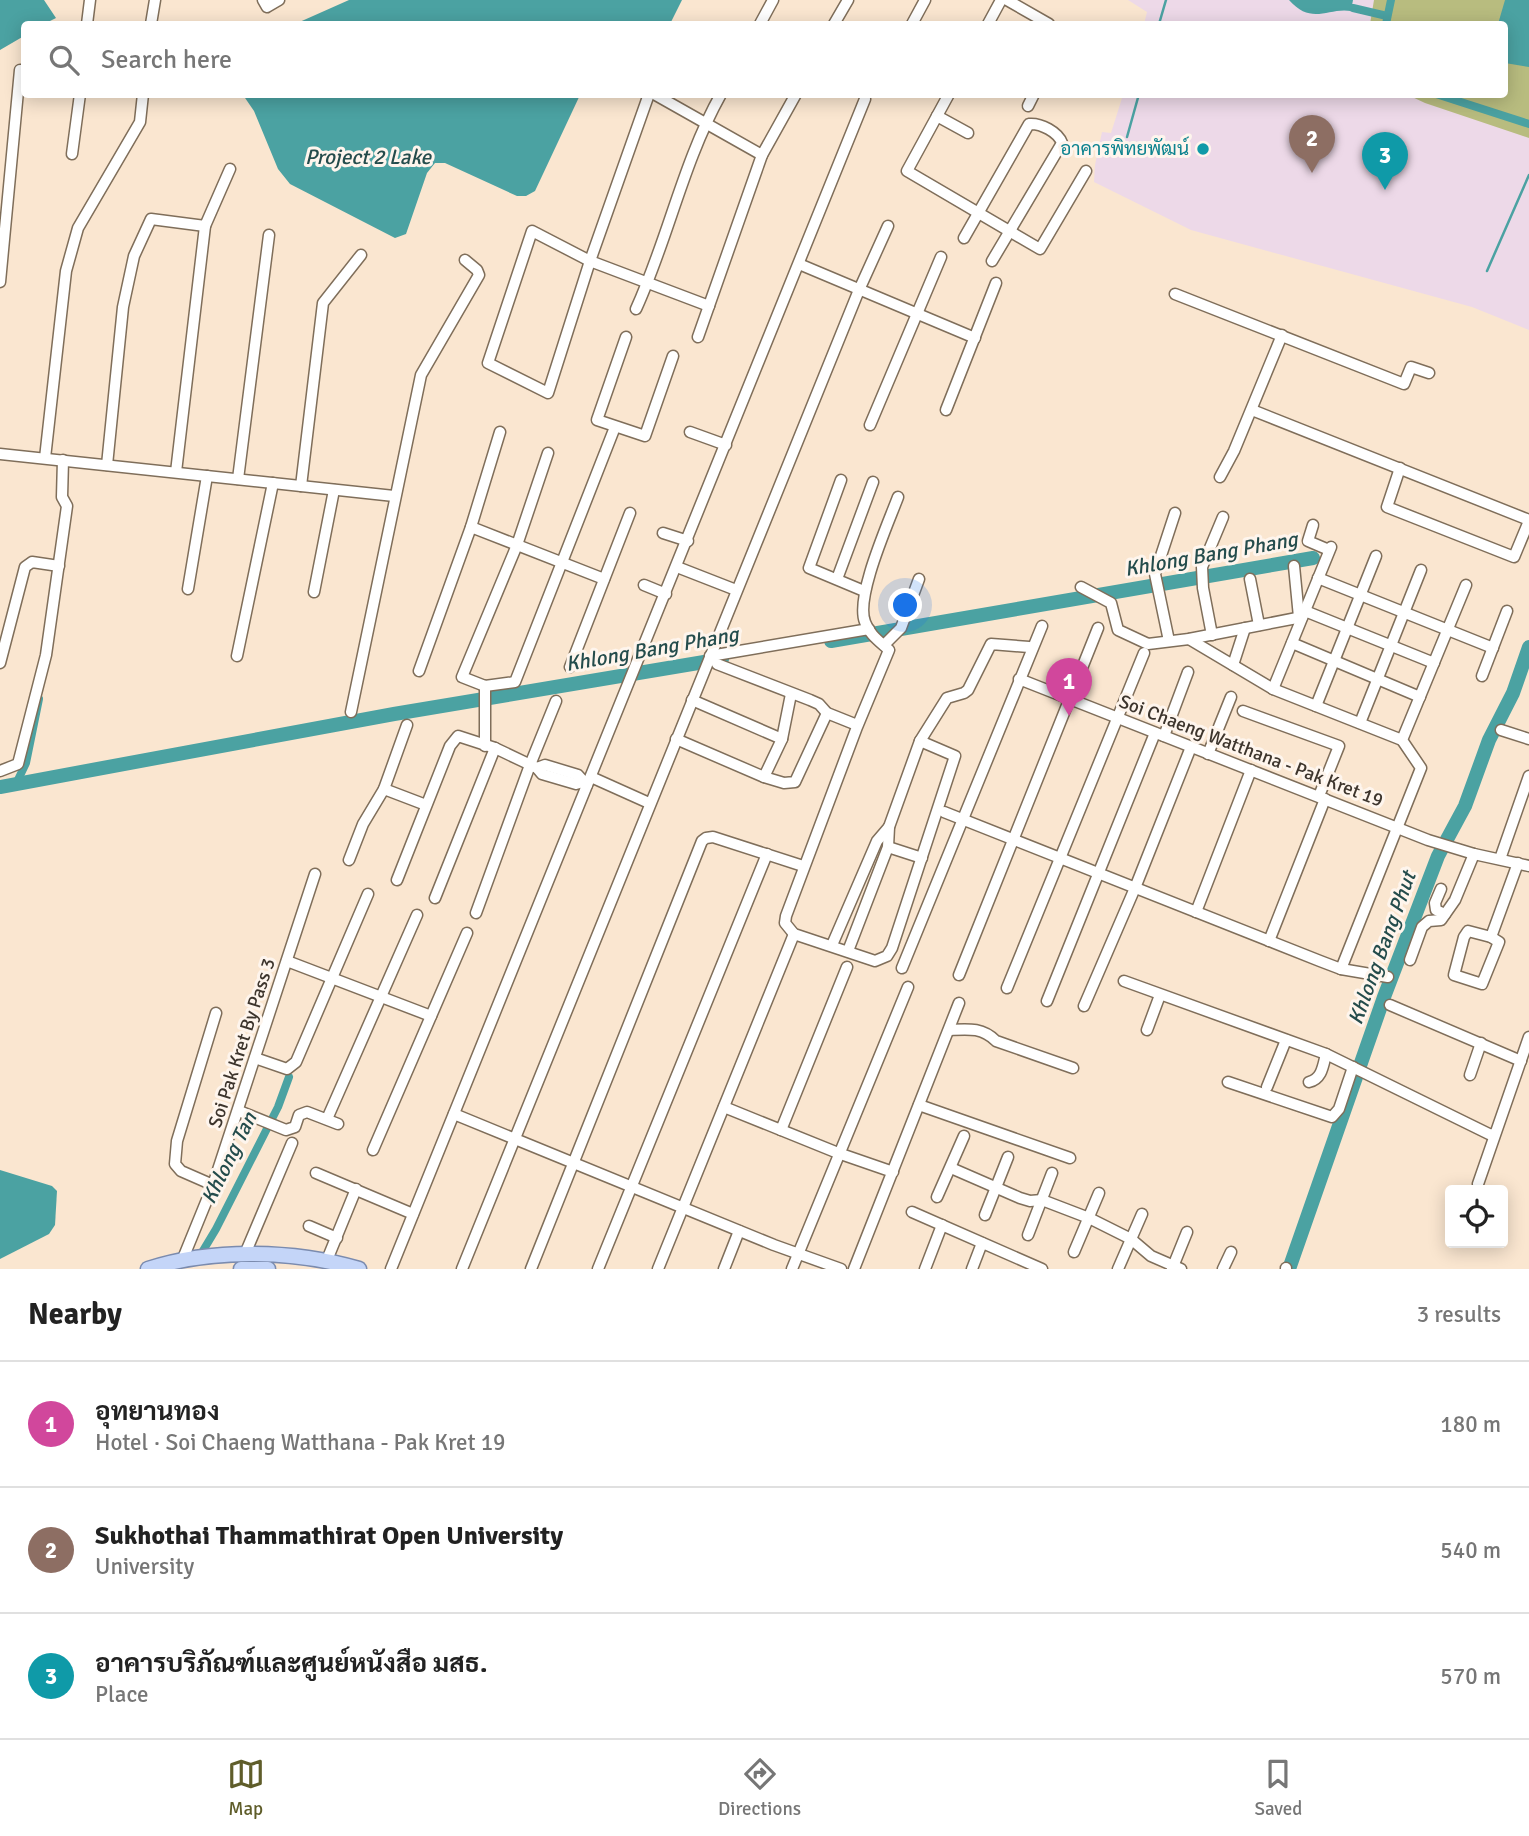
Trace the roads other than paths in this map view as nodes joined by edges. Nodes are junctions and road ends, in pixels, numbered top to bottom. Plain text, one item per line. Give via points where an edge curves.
1 (90, 0) edge
2 (155, 0) edge
3 (279, 0) edge
4 (774, 0) edge
5 (848, 0) edge
6 (925, 0) edge
7 (1001, 0) edge
8 (1007, 0) edge
9 (265, 3) edge
10 (87, 21) edge
11 (152, 21) edge
12 (762, 21) edge
13 (836, 21) edge
14 (914, 21) edge
15 (990, 21) edge
16 (1044, 21) edge
17 (21, 70) edge
18 (79, 98) edge
19 (143, 98) edge
20 (650, 98) edge
21 (658, 98) edge
22 (719, 98) edge
23 (794, 98) edge
24 (947, 98) edge
25 (1032, 98) edge
26 (865, 99) dead end
27 (1028, 106) dead end
28 (937, 116) junction
29 (705, 123) junction
30 (968, 133) dead end
31 (72, 154) dead end
32 (762, 155) junction
33 (230, 169) dead end
34 (1086, 171) dead end
35 (978, 213) junction
36 (205, 226) junction
37 (888, 226) dead end
38 (1009, 231) junction
39 (269, 235) dead end
40 (964, 238) dead end
41 (361, 256) dead end
42 (941, 257) dead end
43 (466, 260) dead end
44 (590, 261) junction
45 (992, 261) dead end
46 (799, 264) junction
47 (0, 282) edge
48 (648, 283) junction
49 (996, 283) dead end
50 (859, 290) junction
51 (1175, 294) dead end
52 (709, 306) junction
53 (636, 309) dead end
54 (916, 313) junction
55 (1282, 335) junction
56 (626, 337) dead end
57 (698, 337) dead end
58 (975, 338) junction
59 (673, 356) dead end
60 (1429, 373) dead end
61 (946, 410) dead end
62 (1252, 410) junction
63 (870, 425) dead end
64 (615, 427) junction
65 (500, 432) dead end
66 (690, 432) dead end
67 (726, 445) junction
68 (548, 453) dead end
69 (0, 454) edge
70 (45, 458) junction
71 (64, 460) junction
72 (107, 465) junction
73 (1401, 468) junction
74 (176, 472) junction
75 (207, 476) junction
76 (1220, 477) dead end
77 (238, 479) junction
78 (841, 480) dead end
79 (873, 482) dead end
80 (272, 483) junction
81 (300, 486) junction
82 (334, 490) junction
83 (394, 496) junction
84 (898, 497) dead end
85 (630, 513) dead end
86 (1175, 513) dead end
87 (1223, 517) dead end
88 (1529, 521) edge
89 (1313, 525) dead end
90 (471, 527) junction
91 (663, 533) dead end
92 (688, 541) junction
93 (517, 545) junction
94 (1377, 556) dead end
95 (562, 563) junction
96 (59, 566) junction
97 (1294, 566) dead end
98 (677, 567) junction
99 (1421, 570) dead end
100 (1318, 578) junction
101 (604, 579) junction
102 (837, 579) junction
103 (919, 579) dead end
104 (1250, 579) dead end
105 (644, 585) dead end
106 (1466, 585) dead end
107 (1081, 587) dead end
108 (188, 589) dead end
109 (736, 590) junction
110 (864, 591) junction
111 (314, 592) dead end
112 (666, 594) junction
113 (1361, 595) junction
114 (1507, 611) dead end
115 (1404, 613) junction
116 (1302, 615) junction
117 (1259, 625) junction
118 (1042, 626) dead end
119 (1098, 628) dead end
120 (1245, 628) junction
121 (1348, 628) junction
122 (869, 629) junction
123 (1448, 630) junction
124 (1212, 635) junction
125 (1189, 639) junction
126 (1170, 641) junction
127 (1292, 643) junction
128 (884, 645) junction
129 (1391, 646) junction
130 (1029, 647) dead end
131 (1493, 648) junction
132 (1144, 653) dead end
133 (237, 656) dead end
134 (713, 660) junction
135 (1335, 661) junction
136 (0, 663) edge
137 (1434, 663) junction
138 (1233, 665) junction
139 (570, 667) dead end
140 (419, 671) dead end
141 (1188, 673) dead end
142 (1482, 676) dead end
143 (1019, 679) junction
144 (1378, 679) junction
145 (485, 686) junction
146 (1273, 689) junction
147 (791, 694) junction
148 (1420, 696) junction
149 (1231, 697) dead end
150 (1069, 699) junction
151 (692, 700) junction
152 (556, 701) dead end
153 (1316, 706) junction
154 (1243, 711) dead end
155 (351, 712) dead end
156 (827, 713) junction
157 (1118, 718) junction
158 (1360, 723) junction
159 (407, 725) dead end
160 (858, 725) junction
161 (1500, 730) dead end
162 (1160, 735) junction
163 (676, 739) junction
164 (782, 739) junction
165 (1529, 739) edge
166 (1402, 740) junction
167 (920, 741) junction
168 (490, 747) junction
169 (1191, 747) junction
170 (1208, 754) junction
171 (533, 766) junction
172 (1251, 770) junction
173 (0, 771) edge
174 (1529, 776) edge
175 (764, 777) junction
176 (587, 781) junction
177 (384, 789) junction
178 (1322, 797) junction
179 (649, 803) junction
180 (426, 805) junction
181 (944, 812) dead end
182 (964, 819) junction
183 (889, 827) junction
184 (1398, 827) junction
185 (1012, 839) junction
186 (888, 847) junction
187 (766, 854) junction
188 (1474, 854) junction
189 (922, 858) junction
190 (1061, 858) junction
191 (1500, 859) junction
192 (349, 860) dead end
193 (1524, 864) edge
194 (803, 866) junction
195 (315, 874) dead end
196 (1098, 874) junction
197 (397, 880) dead end
198 (1135, 888) junction
199 (1441, 889) dead end
200 (368, 894) dead end
201 (435, 898) dead end
202 (1196, 912) junction
203 (476, 913) dead end
204 (1445, 914) junction
205 (417, 915) dead end
206 (467, 933) dead end
207 (794, 934) junction
208 (1491, 937) junction
209 (1269, 941) junction
210 (832, 945) junction
211 (848, 951) junction
212 (1410, 960) dead end
213 (287, 961) junction
214 (847, 967) dead end
215 (902, 968) dead end
216 (1341, 969) junction
217 (959, 975) dead end
218 (1388, 977) dead end
219 (332, 979) junction
220 (1124, 981) dead end
221 (908, 987) dead end
222 (1007, 988) dead end
223 (1160, 995) junction
224 (381, 997) junction
225 (1047, 1001) dead end
226 (959, 1003) dead end
227 (1390, 1005) dead end
228 (1084, 1006) dead end
229 (216, 1013) dead end
230 (431, 1016) junction
231 (949, 1030) junction
232 (1147, 1030) dead end
233 (1529, 1037) edge
234 (1286, 1040) junction
235 (1481, 1043) junction
236 (1326, 1055) junction
237 (255, 1058) junction
238 (1521, 1061) junction
239 (1073, 1068) dead end
240 (1358, 1070) junction
241 (1470, 1075) dead end
242 (1227, 1082) dead end
243 (1309, 1082) dead end
244 (1267, 1087) dead end
245 (919, 1105) junction
246 (724, 1107) junction
247 (239, 1111) junction
248 (454, 1114) junction
249 (781, 1130) junction
250 (1494, 1135) junction
251 (964, 1136) dead end
252 (514, 1139) junction
253 (292, 1143) dead end
254 (373, 1150) dead end
255 (838, 1153) junction
256 (1008, 1157) dead end
257 (1070, 1158) dead end
258 (574, 1164) junction
259 (951, 1168) junction
260 (316, 1172) dead end
261 (893, 1172) junction
262 (1052, 1173) dead end
263 (1478, 1184) dead end
264 (214, 1185) junction
265 (631, 1186) junction
266 (356, 1189) junction
267 (996, 1189) junction
268 (1099, 1193) dead end
269 (937, 1196) dead end
270 (1042, 1200) junction
271 (683, 1207) junction
272 (912, 1212) dead end
273 (413, 1214) junction
274 (1142, 1214) dead end
275 (985, 1215) dead end
276 (1089, 1218) junction
277 (309, 1226) dead end
278 (942, 1226) junction
279 (739, 1231) junction
280 (1187, 1232) dead end
281 (1028, 1235) dead end
282 (337, 1238) junction
283 (1131, 1239) junction
284 (982, 1243) junction
285 (1074, 1252) dead end
286 (1231, 1252) dead end
287 (798, 1254) junction
288 (327, 1260) junction
289 (181, 1261) junction
290 (243, 1262) edge
291 (1023, 1265) edge
292 (1175, 1268) edge
293 (1224, 1268) edge
294 (148, 1269) edge
295 (268, 1269) edge
296 (359, 1269) edge
297 (391, 1269) edge
298 (462, 1269) edge
299 (531, 1269) edge
300 (598, 1269) edge
301 (658, 1269) edge
302 (724, 1269) edge
303 (792, 1269) edge
304 (841, 1269) edge
305 (854, 1269) edge
306 (925, 1269) edge
307 (972, 1269) edge
308 (1042, 1269) edge
309 (1118, 1269) edge

1 - 10 street
2 - 11 street
3 - 9 street
4 - 12 street
5 - 13 street
6 - 14 street
7 - 15 street
8 - 16 street
17 - 47 street
18 - 31 street
19 - 70 street via 140,122 78,228 66,271
20 - 44 street
21 - 29 street
22 - 29 street
23 - 32 street
24 - 28 street
25 - 27 street
26 - 46 street
28 - 30 street
28 - 35 street via 907,171
29 - 32 street
29 - 48 street
32 - 52 street
33 - 36 street
34 - 38 street via 1040,249
35 - 38 street
35 - 38 street via 1029,124 1050,130 1062,143
35 - 40 street
36 - 72 street via 151,219 134,256 123,307
36 - 74 street
37 - 50 street
38 - 45 street
39 - 77 street
41 - 81 street via 323,303
42 - 54 street
43 - 83 street via 479,275 421,375
44 - 44 street via 532,231 488,363 548,393
44 - 48 street
46 - 50 street
46 - 67 street
48 - 52 street
48 - 53 street
49 - 58 street
50 - 54 street
50 - 109 street
51 - 55 street
52 - 57 street
54 - 58 street
54 - 63 street
55 - 60 street via 1404,384 1411,367
55 - 62 street
56 - 64 street via 597,420
58 - 61 street
59 - 64 street via 645,436
62 - 73 street
62 - 76 street
64 - 95 street
65 - 90 street
66 - 67 street
67 - 92 street
68 - 93 street
69 - 70 street
70 - 71 street
71 - 72 street
71 - 96 street via 62,497 67,506
72 - 74 street
73 - 88 street
73 - 88 street via 1387,507 1514,556
74 - 75 street
75 - 77 street
75 - 108 street
77 - 80 street
78 - 102 street via 810,568
79 - 102 street
80 - 81 street
80 - 133 street
81 - 82 street
82 - 83 street
82 - 111 street
83 - 155 street
84 - 110 street
85 - 101 street
86 - 126 street via 1155,574
87 - 124 street via 1202,567
89 - 100 street via 1308,541 1330,548
90 - 93 street
90 - 140 street
91 - 92 street
92 - 98 street
93 - 95 street
93 - 145 street via 462,677
94 - 113 street
95 - 101 street
95 - 145 street via 515,682
96 - 136 street via 32,562 25,567
96 - 173 street via 46,655 18,764
97 - 116 street
98 - 109 street
98 - 112 street
99 - 115 street
100 - 113 street
100 - 116 street
101 - 139 street
102 - 110 street
103 - 128 street via 902,626
104 - 117 street
105 - 112 street
106 - 123 street
107 - 126 street via 1111,604 1118,630 1148,644
109 - 134 street
110 - 122 street via 863,619
112 - 176 street
113 - 115 street
113 - 121 street
114 - 131 street
115 - 123 street
115 - 129 street
116 - 117 street
116 - 121 street
116 - 127 street
117 - 120 street
118 - 143 street
119 - 150 street
120 - 124 street
120 - 138 street
121 - 129 street
121 - 135 street
122 - 128 street
122 - 134 street
123 - 131 street
123 - 137 street
124 - 125 street
125 - 126 street
125 - 138 street
127 - 135 street
127 - 146 street
128 - 160 street via 889,650
129 - 137 street
129 - 144 street
130 - 167 street via 991,644 968,690 947,698
131 - 142 street
132 - 157 street
134 - 147 street
134 - 151 street
135 - 144 street
135 - 153 street
137 - 148 street
138 - 146 street
141 - 162 street
143 - 150 street, Soi Chaeng Watthana - Pak Kret 19
143 - 182 street
144 - 148 street
144 - 158 street
145 - 168 street
146 - 153 street
147 - 156 street via 819,704
147 - 164 street
148 - 166 street
149 - 170 street
150 - 157 street, Soi Chaeng Watthana - Pak Kret 19
150 - 185 street
151 - 163 street
151 - 164 street
152 - 171 street
153 - 158 street
154 - 178 street via 1339,746
156 - 160 street
156 - 175 street via 795,782
157 - 162 street, Soi Chaeng Watthana - Pak Kret 19
157 - 190 street
158 - 166 street
159 - 177 street
160 - 194 street
161 - 165 street
162 - 169 street, Soi Chaeng Watthana - Pak Kret 19
162 - 196 street
163 - 175 street
163 - 179 street
164 - 175 street
166 - 184 street via 1421,768
167 - 183 street
167 - 189 street via 955,756
168 - 171 street
168 - 180 street via 458,736 453,740
168 - 201 street
169 - 170 street, Soi Chaeng Watthana - Pak Kret 19
169 - 198 street
170 - 172 street, Soi Chaeng Watthana - Pak Kret 19
171 - 176 street via 545,765
171 - 203 street
172 - 178 street, Soi Chaeng Watthana - Pak Kret 19
172 - 202 street
174 - 191 street
176 - 179 street
176 - 248 street
177 - 180 street
177 - 192 street
178 - 184 street, Soi Chaeng Watthana - Pak Kret 19
178 - 209 street
179 - 252 street
180 - 197 street
181 - 182 street
182 - 185 street
182 - 215 street
183 - 186 street
183 - 210 street via 877,841
184 - 188 street, Soi Chaeng Watthana - Pak Kret 19
184 - 216 street
185 - 190 street
185 - 217 street
186 - 189 street
186 - 211 street
187 - 194 street
187 - 258 street via 713,837 702,841
187 - 265 street
188 - 191 street, Soi Chaeng Watthana - Pak Kret 19
188 - 204 street
189 - 211 street via 887,956 876,961
190 - 196 street
190 - 222 street
191 - 193 street, Soi Chaeng Watthana - Pak Kret 19
193 - 208 street
194 - 207 street via 785,923
195 - 213 street, Soi Pak Kret By Pass 3
196 - 198 street
196 - 225 street
198 - 202 street
198 - 228 street
199 - 204 street via 1436,910
200 - 219 street
202 - 209 street
204 - 212 street via 1422,927
205 - 224 street
206 - 230 street
207 - 210 street
207 - 246 street
208 - 208 street via 1499,942 1484,984 1454,975 1466,933
209 - 216 street
210 - 211 street
213 - 219 street
213 - 237 street, Soi Pak Kret By Pass 3
214 - 249 street
216 - 218 street
219 - 224 street
219 - 237 street via 292,1068
220 - 223 street
221 - 255 street
223 - 232 street
223 - 234 street
224 - 230 street
224 - 247 street via 332,1122 307,1112 299,1115 295,1127 286,1130
226 - 231 street
227 - 235 street
229 - 264 street via 177,1142 175,1164
230 - 254 street
231 - 239 street via 977,1029 996,1041
231 - 245 street
233 - 238 street
234 - 236 street
234 - 244 street
235 - 238 street
235 - 241 street
236 - 240 street
236 - 243 street via 1317,1079
237 - 247 street, Soi Pak Kret By Pass 3
238 - 250 street
240 - 242 street via 1332,1117
240 - 250 street
245 - 257 street
245 - 261 street
246 - 249 street
246 - 271 street
247 - 264 street, Soi Pak Kret By Pass 3
248 - 252 street
248 - 273 street
249 - 255 street
250 - 263 street
251 - 259 street
252 - 258 street
252 - 298 street
253 - 290 street
255 - 261 street
255 - 287 street
256 - 267 street
258 - 265 street
258 - 299 street
259 - 267 street
259 - 269 street
260 - 266 street
261 - 305 street
262 - 270 street
264 - 289 street, Soi Pak Kret By Pass 3
265 - 271 street
265 - 300 street
266 - 273 street
266 - 282 street
267 - 270 street
267 - 275 street
268 - 276 street
270 - 276 street
270 - 281 street
271 - 279 street
271 - 301 street
272 - 278 street
273 - 297 street
274 - 283 street
276 - 283 street
276 - 285 street
277 - 282 street
278 - 284 street
278 - 306 street
279 - 287 street
279 - 302 street
280 - 292 street
282 - 288 street
283 - 292 street
283 - 309 street
284 - 291 street
284 - 307 street
286 - 293 street
287 - 303 street
287 - 304 street
288 - 290 main road via 284,1254
288 - 296 main road
289 - 290 main road
289 - 294 main road
290 - 295 main road
291 - 308 street

